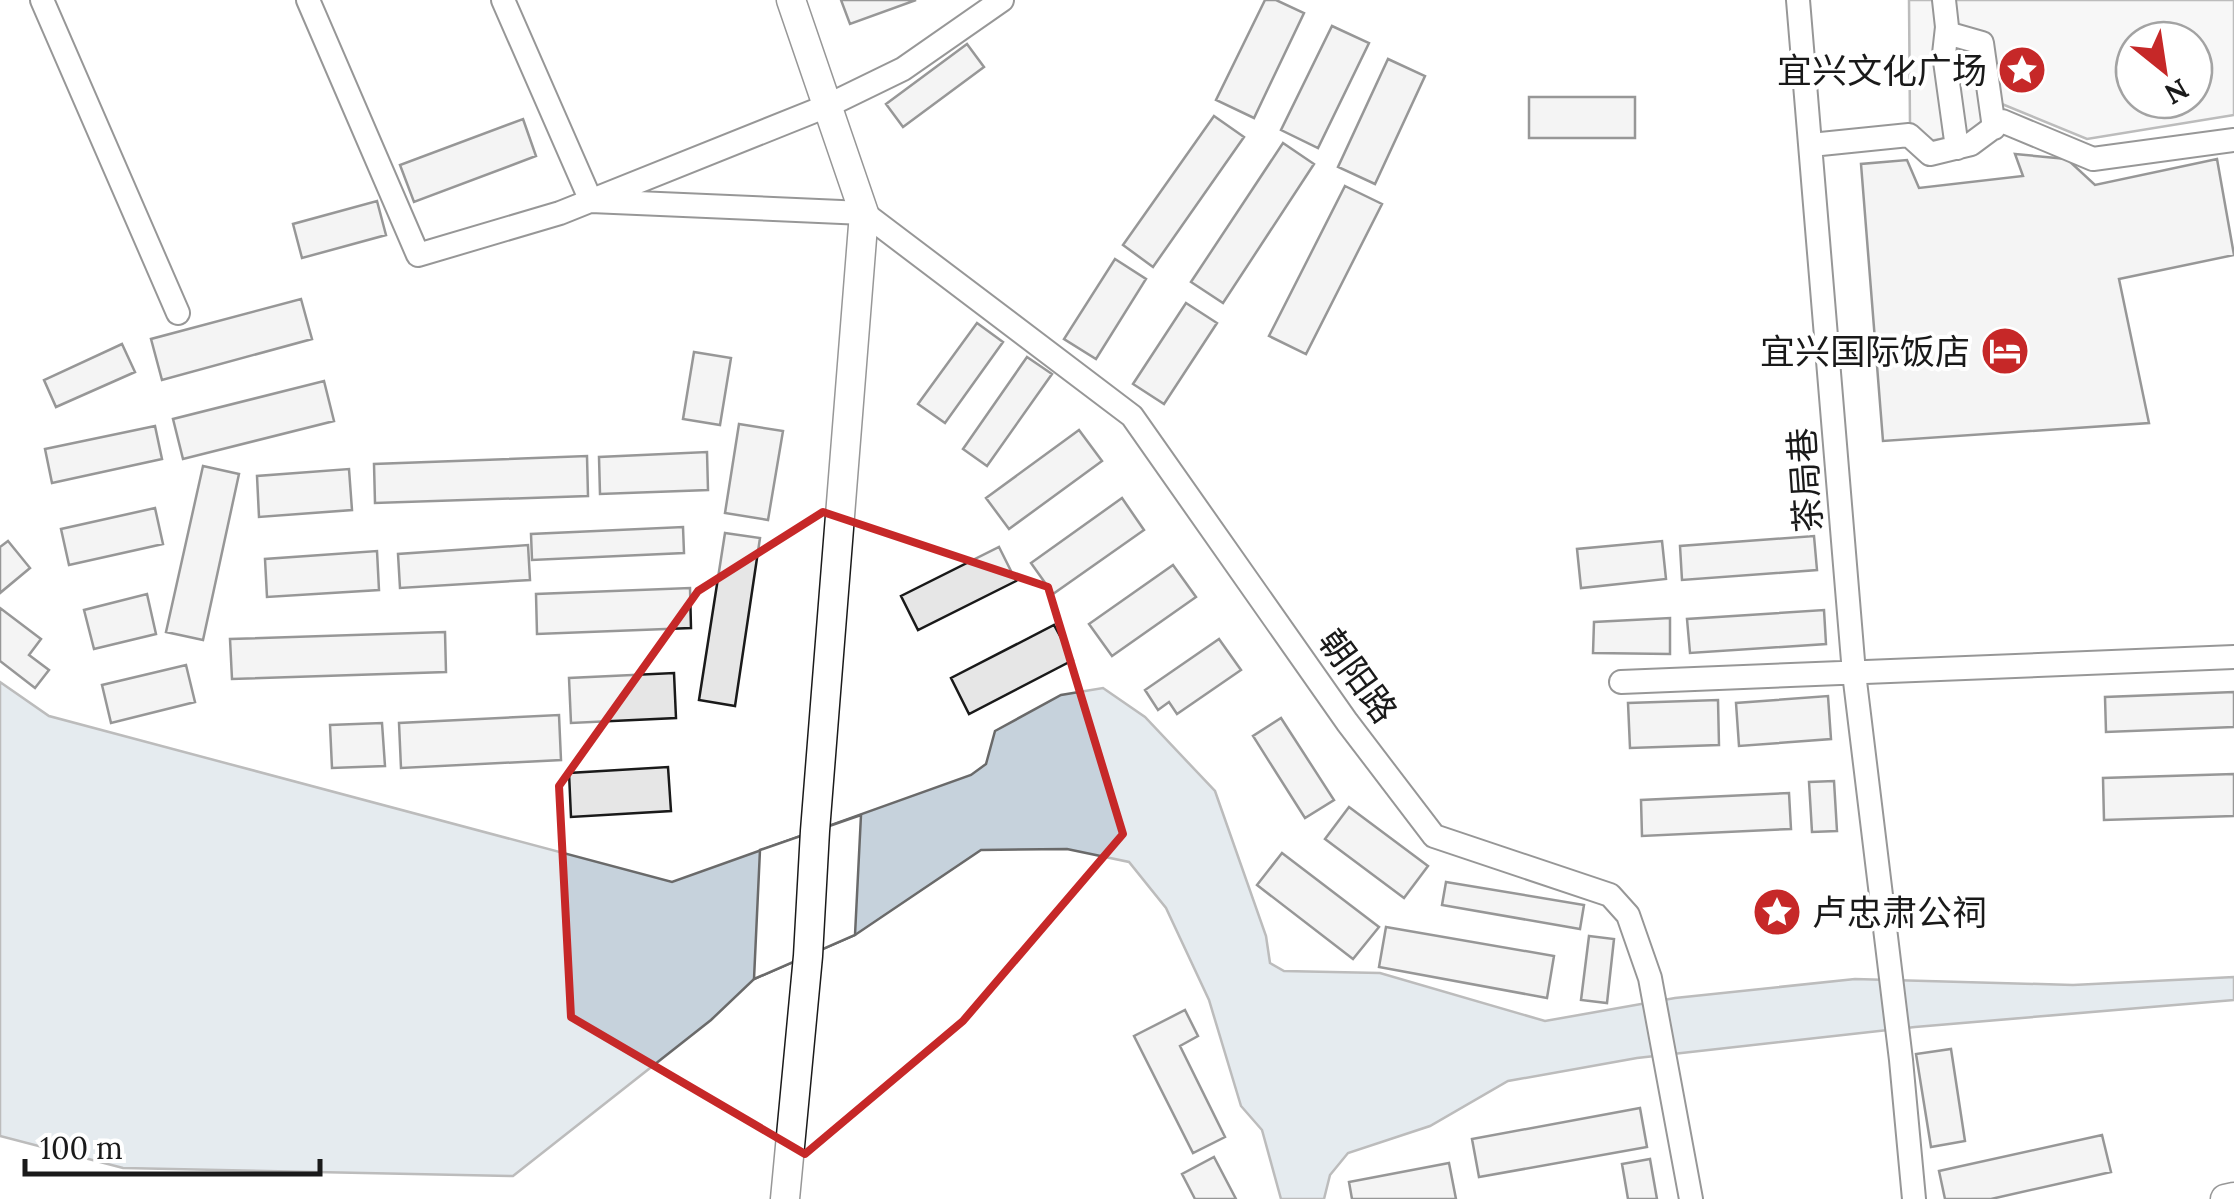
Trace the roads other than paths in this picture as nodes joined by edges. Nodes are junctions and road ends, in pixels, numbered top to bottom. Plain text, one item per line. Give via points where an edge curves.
1 (42, 0) edge
2 (308, 0) edge
3 (504, 0) edge
4 (791, 0) edge
5 (1002, 0) edge
6 (1798, 0) edge
7 (1944, 0) edge
8 (1947, 33) junction
9 (827, 106) junction
10 (1994, 128) junction
11 (2234, 140) edge
12 (1811, 145) junction
13 (1957, 148) junction
14 (591, 201) junction
15 (864, 213) junction
16 (178, 313) dead end
17 (2234, 657) edge
18 (1854, 672) junction
19 (1621, 682) dead end
20 (2234, 1197) edge
21 (786, 1199) edge
22 (1691, 1199) edge
23 (1914, 1199) edge
24 (2225, 1199) edge

1 - 16 street
2 - 14 street via 418,255
3 - 14 street
4 - 9 main road
5 - 9 street via 902,69
6 - 12 street, 茶局巷
7 - 8 street
8 - 10 street via 1982,43
8 - 13 street
9 - 14 street
9 - 15 main road
10 - 11 street via 2002,122 2093,159
10 - 13 street
12 - 13 street via 1909,135 1930,154
12 - 18 street, 茶局巷
14 - 15 street
15 - 21 main road
15 - 22 street, 朝阳路 via 1132,416 1434,836 1610,895 1628,914 1653,993
17 - 18 street
18 - 19 street
18 - 23 street, 茶局巷
20 - 24 main road

